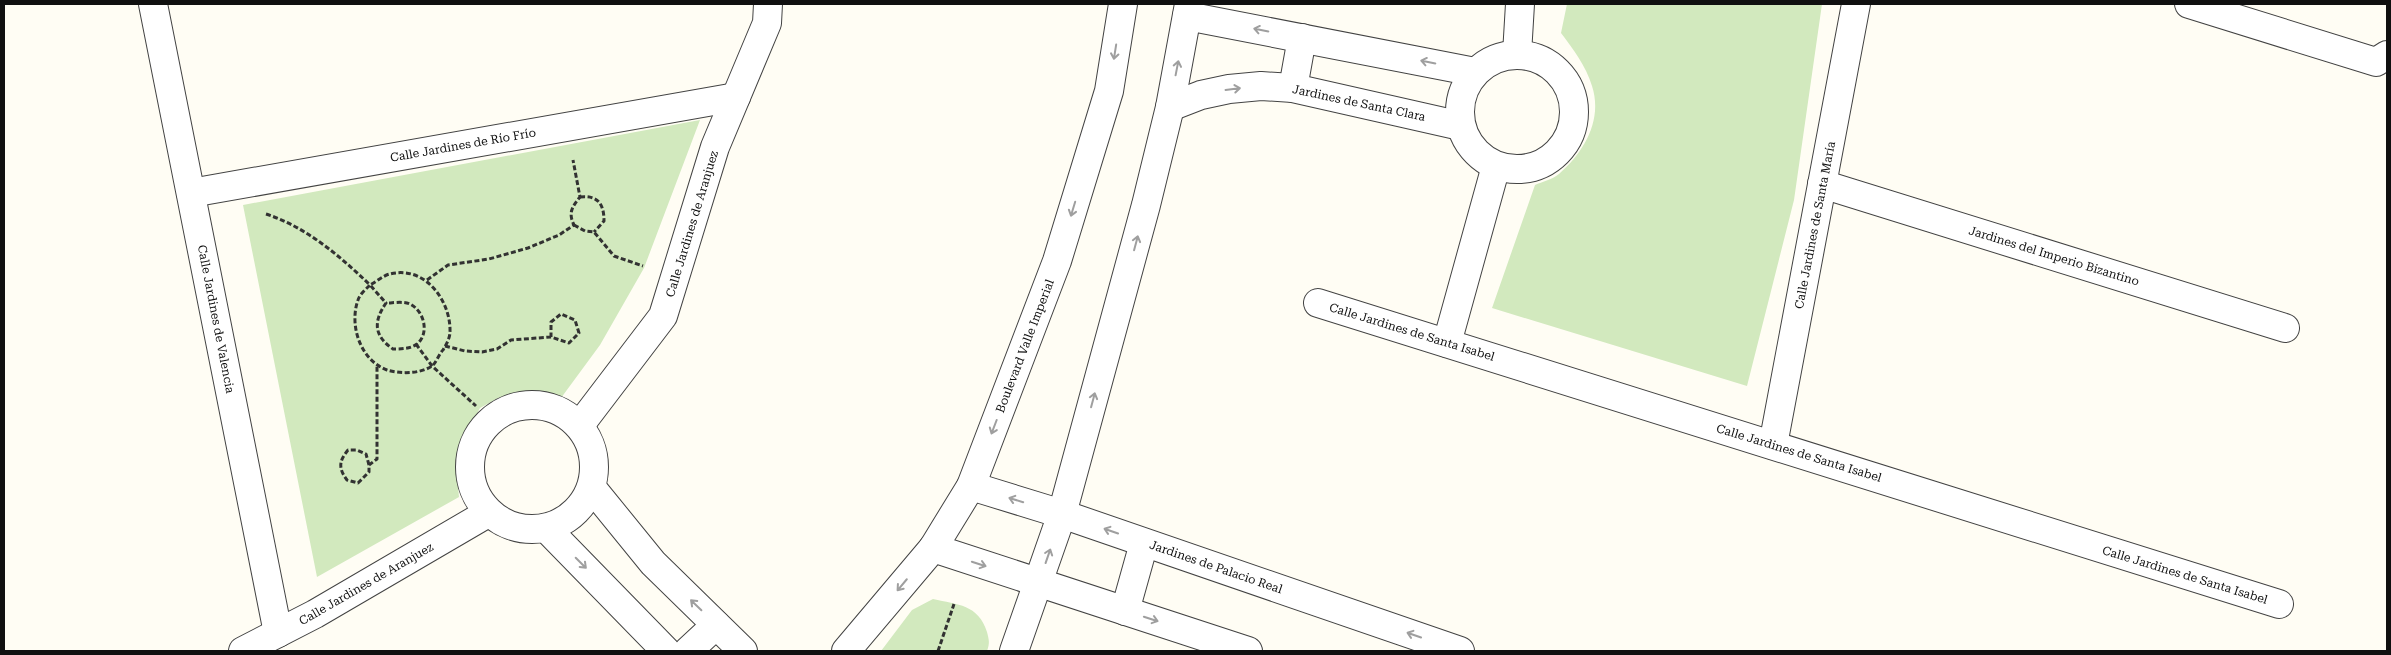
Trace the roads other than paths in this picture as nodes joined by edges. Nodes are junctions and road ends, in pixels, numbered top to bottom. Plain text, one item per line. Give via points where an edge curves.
1 (153, 4) edge
2 (768, 4) edge
3 (1123, 4) edge
4 (1520, 4) edge
5 (1856, 4) edge
6 (2198, 5) edge
7 (1188, 10) edge
8 (1302, 38) junction
9 (1517, 54) junction
10 (2387, 55) edge
11 (1476, 72) junction
12 (1293, 88) junction
13 (736, 97) junction
14 (1170, 107) junction
15 (1461, 126) junction
16 (1496, 166) junction
17 (1822, 184) junction
18 (191, 193) junction
19 (1318, 303) dead end
20 (2286, 328) dead end
21 (1447, 343) junction
22 (580, 425) junction
23 (1773, 445) junction
24 (971, 486) junction
25 (592, 488) junction
26 (488, 513) junction
27 (1062, 514) junction
28 (546, 528) junction
29 (1144, 543) junction
30 (933, 548) junction
31 (1038, 583) junction
32 (2279, 604) dead end
33 (1125, 611) junction
34 (716, 625) junction
35 (278, 633) junction
36 (243, 651) edge
37 (666, 651) edge
38 (688, 651) edge
39 (743, 651) edge
40 (846, 651) edge
41 (1014, 651) edge
42 (1248, 651) edge
43 (1460, 651) edge

1 - 18 street, Calle Jardines de Valencia
2 - 13 street, Calle Jardines de Aranjuez via 767,23
3 -> 24 street, Boulevard Valle Imperial via 1109,91 1057,261
4 - 9 street
5 - 17 street, Calle Jardines de Santa María
6 - 10 street via 2376,62
8 -> 7 street
14 -> 7 street
11 -> 8 street
8 - 12 street
9 - 11 street via 1494,58
9 - 16 street via 1541,59 1562,75 1573,97 1574,122 1564,146 1545,162 1521,169
11 - 15 street via 1465,88 1460,106
14 -> 12 street, Jardines de Santa Clara via 1229,89
12 - 15 street, Jardines de Santa Clara
13 - 18 street, Calle Jardines de Río Frío
13 - 22 street, Calle Jardines de Aranjuez via 715,147 663,316
27 -> 14 street
15 - 16 street via 1468,142 1480,156
16 - 21 street
17 - 20 street, Jardines del Imperio Bizantino
17 - 23 street, Calle Jardines de Santa María
18 - 35 street, Calle Jardines de Valencia
19 - 21 street, Calle Jardines de Santa Isabel
21 - 23 street, Calle Jardines de Santa Isabel
22 - 25 street via 594,455
22 - 26 street via 552,406 518,405 488,421 470,450 470,484
23 - 32 street, Calle Jardines de Santa Isabel
27 -> 24 street, Jardines de Palacio Real
24 - 30 street, Boulevard Valle Imperial
25 - 28 street via 574,514
34 -> 25 street via 653,563
26 - 28 street via 515,528
26 - 35 street, Calle Jardines de Aranjuez
29 -> 27 street, Jardines de Palacio Real
31 -> 27 street
28 -> 37 street
29 - 33 street
43 -> 29 street, Jardines de Palacio Real
30 -> 31 street
30 -> 40 street, Boulevard Valle Imperial
31 - 33 street
31 - 41 street
33 -> 42 street
34 - 38 street
34 - 39 street
35 - 36 street, Calle Jardines de Aranjuez

